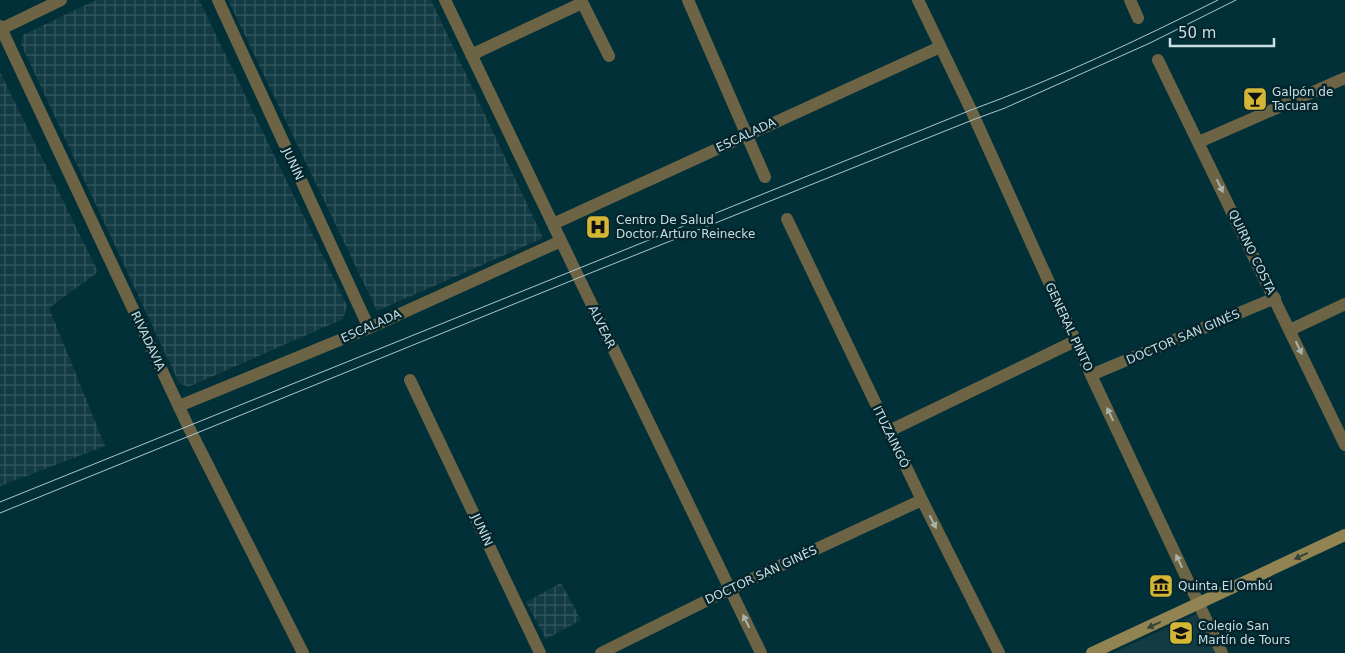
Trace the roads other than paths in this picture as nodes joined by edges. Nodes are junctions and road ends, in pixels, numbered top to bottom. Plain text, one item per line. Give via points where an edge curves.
1 (61, 0) edge
2 (218, 0) edge
3 (445, 0) edge
4 (688, 0) edge
5 (918, 0) edge
6 (1130, 0) edge
7 (582, 1) edge
8 (1138, 18) dead end
9 (1, 28) edge
10 (940, 47) junction
11 (471, 54) junction
12 (609, 56) dead end
13 (1158, 60) dead end
14 (1345, 78) edge
15 (746, 135) junction
16 (1199, 142) junction
17 (765, 177) dead end
18 (787, 219) dead end
19 (553, 224) junction
20 (561, 240) junction
21 (1275, 298) junction
22 (1345, 304) edge
23 (369, 328) junction
24 (1290, 330) junction
25 (1075, 341) junction
26 (1091, 375) junction
27 (410, 380) dead end
28 (179, 406) junction
29 (889, 431) junction
30 (1345, 445) edge
31 (922, 500) junction
32 (1345, 535) edge
33 (730, 589) junction
34 (1199, 604) junction
35 (303, 653) edge
36 (540, 653) edge
37 (600, 653) edge
38 (762, 653) edge
39 (999, 653) edge
40 (1092, 653) edge
41 (1222, 653) edge

1 - 9 street
2 - 23 street, JUNÍN
3 - 11 street, ALVEAR
4 - 15 street
5 - 10 street, GENERAL PINTO
6 - 8 street
7 - 11 street
7 - 12 street
9 - 28 street, RIVADAVIA
10 - 15 street, ESCALADA
10 - 25 street, GENERAL PINTO
11 - 19 street, ALVEAR
13 - 16 street, QUIRNO COSTA
14 - 16 street
15 - 17 street
15 - 19 street, ESCALADA
16 -> 21 street, QUIRNO COSTA
18 - 29 street, ITUZAINGÓ
19 - 20 street, ALVEAR
20 - 23 street, ESCALADA
20 - 33 street, ALVEAR
21 - 24 street, QUIRNO COSTA
21 - 26 street, DOCTOR SAN GINÉS
22 - 24 street
23 - 28 street, ESCALADA
24 -> 30 street, QUIRNO COSTA
25 - 26 street, GENERAL PINTO
25 - 29 street
34 -> 26 street, GENERAL PINTO
27 - 36 street, JUNÍN
28 - 35 street, RIVADAVIA
29 - 31 street, ITUZAINGÓ
31 - 33 street, DOCTOR SAN GINÉS
31 -> 39 street, ITUZAINGÓ
32 -> 34 main road
33 - 37 street, DOCTOR SAN GINÉS
38 -> 33 street, ALVEAR
34 -> 40 main road
34 - 41 street, GENERAL PINTO

